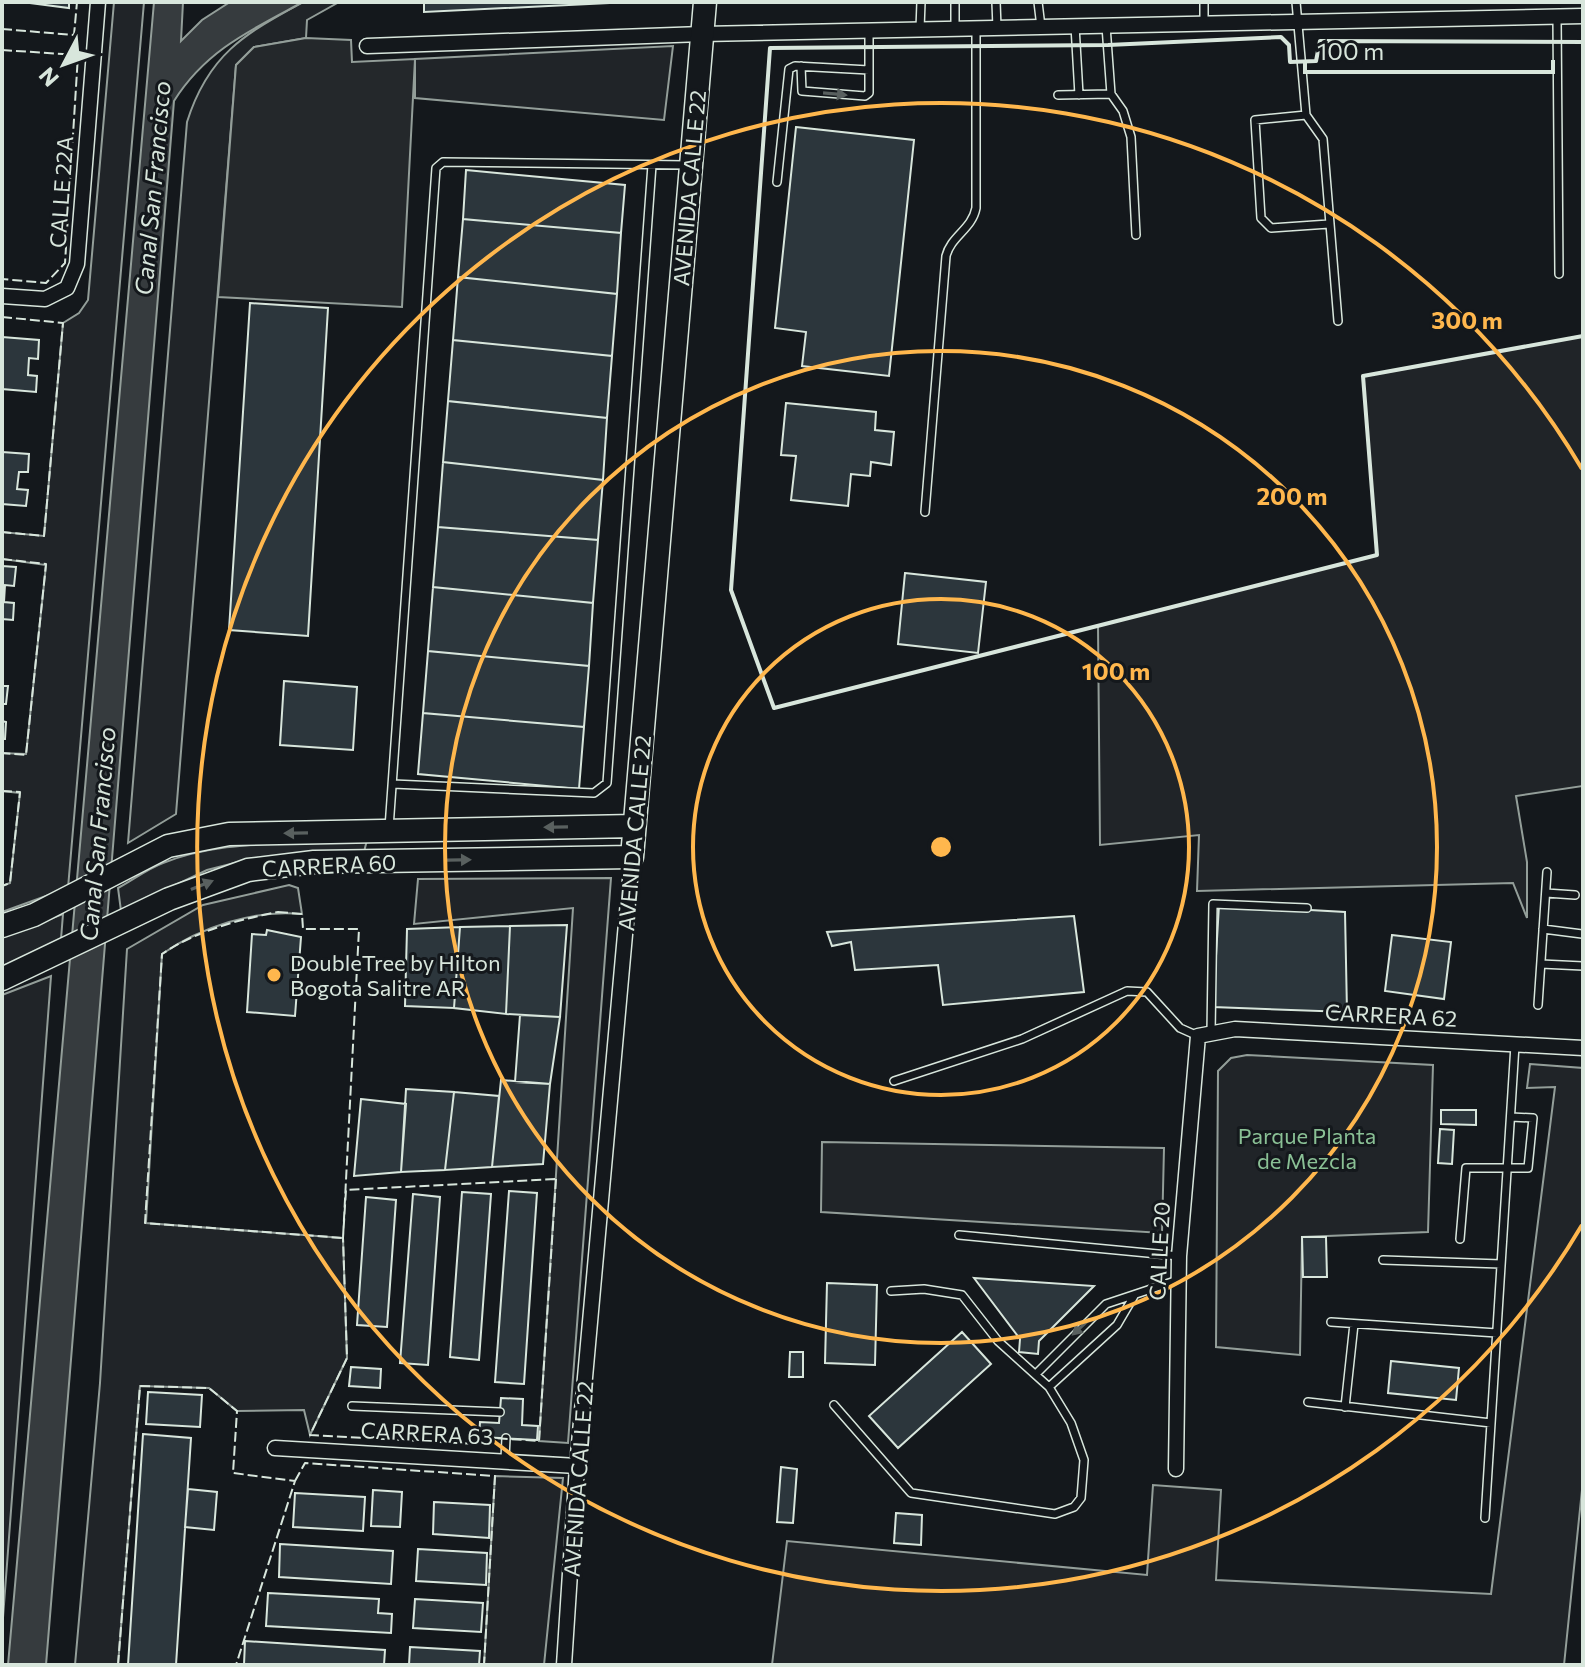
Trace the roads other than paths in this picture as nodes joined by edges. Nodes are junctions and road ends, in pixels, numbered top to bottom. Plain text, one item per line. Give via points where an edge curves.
1 (98, 2) edge
2 (705, 2) edge
3 (921, 2) edge
4 (955, 2) edge
5 (996, 2) edge
6 (1038, 2) edge
7 (1204, 2) edge
8 (1296, 2) edge
9 (1557, 16) junction
10 (1583, 16) edge
11 (1297, 22) junction
12 (1204, 24) junction
13 (1075, 26) junction
14 (1106, 26) junction
15 (1041, 27) junction
16 (976, 28) junction
17 (997, 28) junction
18 (920, 29) junction
19 (955, 29) junction
20 (869, 31) junction
21 (702, 34) junction
22 (367, 46) dead end
23 (801, 66) junction
24 (869, 70) junction
25 (1111, 94) junction
26 (1058, 95) dead end
27 (1079, 95) junction
28 (1306, 115) junction
29 (652, 165) junction
30 (690, 166) junction
31 (777, 182) dead end
32 (1329, 224) junction
33 (1136, 235) dead end
34 (1559, 274) dead end
35 (2, 296) edge
36 (1338, 321) dead end
37 (925, 512) dead end
38 (393, 784) junction
39 (634, 826) junction
40 (389, 830) junction
41 (632, 857) junction
42 (387, 861) junction
43 (1547, 872) dead end
44 (1546, 893) junction
45 (1575, 895) dead end
46 (1307, 908) dead end
47 (2, 926) edge
48 (1543, 929) junction
49 (1582, 934) edge
50 (1541, 964) junction
51 (1583, 966) edge
52 (2, 979) edge
53 (1538, 1005) dead end
54 (1204, 1034) junction
55 (1515, 1044) junction
56 (1583, 1048) edge
57 (894, 1081) dead end
58 (1511, 1117) junction
59 (1507, 1168) junction
60 (959, 1235) dead end
61 (1460, 1239) dead end
62 (1179, 1256) junction
63 (1383, 1260) dead end
64 (1501, 1264) junction
65 (1178, 1280) junction
66 (891, 1291) dead end
67 (1134, 1296) junction
68 (1331, 1322) dead end
69 (1354, 1324) junction
70 (1497, 1333) junction
71 (1037, 1373) junction
72 (1049, 1387) junction
73 (1308, 1402) dead end
74 (834, 1405) dead end
75 (352, 1406) dead end
76 (1345, 1407) junction
77 (500, 1412) dead end
78 (1491, 1423) junction
79 (506, 1438) dead end
80 (275, 1448) dead end
81 (505, 1459) junction
82 (577, 1466) junction
83 (1176, 1469) dead end
84 (1485, 1518) dead end
85 (564, 1665) edge

1 - 35 street, CALLE 22A via 77,264 67,288 45,299
2 - 21 street, AVENIDA CALLE 22
3 - 18 lane
4 - 19 lane
5 - 17 lane
6 - 15 lane
7 - 12 lane
8 - 11 lane
9 - 10 street
9 - 11 street
9 - 34 lane
11 - 12 street
11 - 28 lane
12 - 14 street
13 - 14 street
13 - 15 street
13 - 27 lane
14 - 25 lane
15 - 17 street
16 - 17 street
16 - 19 street
16 - 37 lane via 975,213 946,256
18 - 19 street
18 - 20 street
20 - 21 street
20 - 24 lane
21 - 22 street
21 - 30 street, AVENIDA CALLE 22
23 - 24 lane
23 -> 24 lane via 802,91 865,96
23 - 31 lane via 788,72
25 - 27 lane
25 - 33 lane via 1131,137
26 - 27 lane
28 - 32 lane via 1323,139
28 - 32 lane via 1255,120 1261,218 1271,228
29 - 30 lane
29 - 38 lane via 443,162 436,168
29 - 38 lane via 607,783 594,793
30 - 39 street, AVENIDA CALLE 22
32 - 36 lane
38 - 40 lane
39 -> 40 street, CARRERA 60
39 - 41 street, AVENIDA CALLE 22
40 - 42 street
40 -> 47 street, CARRERA 60 via 229,834 168,846
42 -> 41 street, CARRERA 60
41 - 82 street, AVENIDA CALLE 22
52 -> 42 street, CARRERA 60 via 209,882 248,870
43 - 44 lane
44 - 45 lane
44 - 48 lane
46 - 54 lane via 1213,904
48 - 49 lane
48 - 50 lane
50 - 51 lane
50 - 53 lane
54 - 55 street, CARRERA 62 via 1235,1029
54 - 57 lane via 1180,1028 1147,992 1127,991 1022,1039
54 - 62 street, CALLE 20
55 - 56 street, CARRERA 62
55 - 58 lane
58 - 59 lane
58 - 59 lane via 1533,1118 1528,1168
59 - 61 lane via 1466,1168
59 - 64 lane
60 - 62 lane
62 - 65 street, CALLE 20
63 - 64 lane
64 - 70 lane
65 - 67 lane
65 - 83 street, CALLE 20
66 - 71 lane via 962,1295 998,1341
67 -> 71 lane via 1106,1304
67 - 72 lane via 1117,1325
68 - 69 lane
69 - 70 lane
69 - 76 lane
70 - 78 lane
71 - 72 lane
72 - 74 lane via 1071,1423 1084,1460 1081,1498 1055,1514 911,1493
73 - 76 lane
75 - 77 lane
76 - 78 lane
78 - 84 lane
79 - 81 lane
80 - 81 street, CARRERA 63
81 - 82 street, CARRERA 63
82 - 85 street, AVENIDA CALLE 22

